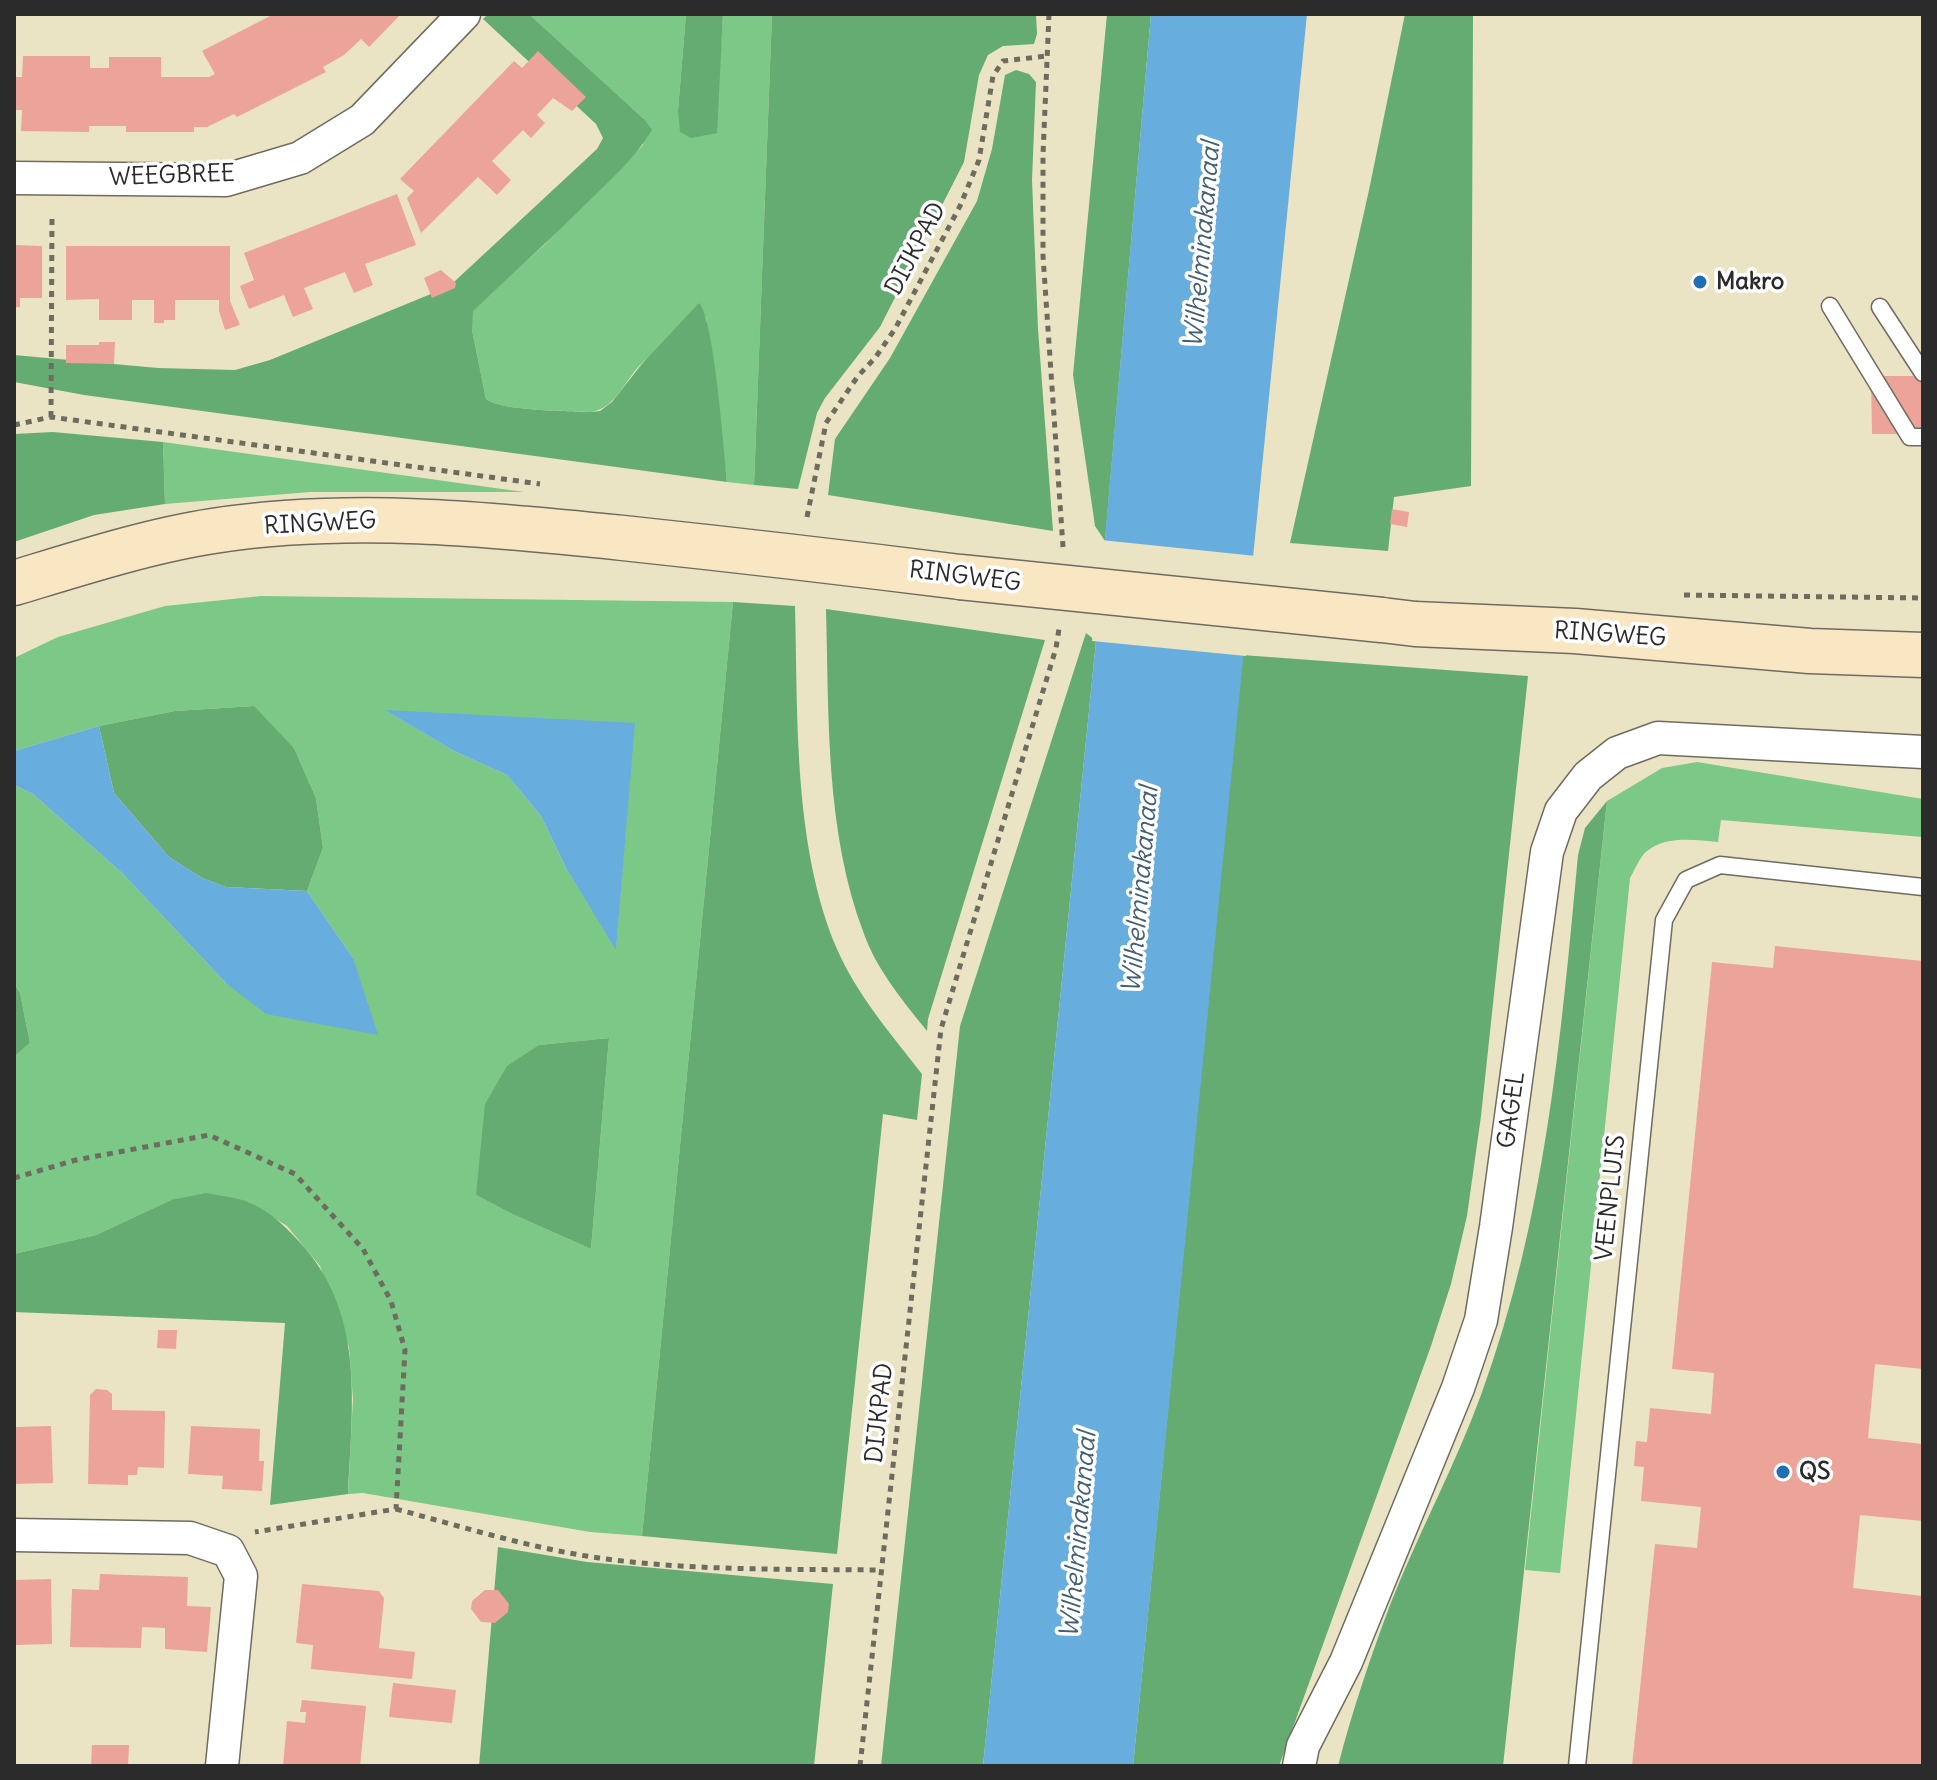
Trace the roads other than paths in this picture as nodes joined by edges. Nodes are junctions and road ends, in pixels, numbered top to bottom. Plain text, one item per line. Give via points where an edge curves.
1 (464, 14) edge
2 (14, 178) edge
3 (1830, 306) dead end
4 (1880, 307) dead end
5 (1923, 373) edge
6 (1923, 437) edge
7 (14, 583) edge
8 (1923, 655) edge
9 (1923, 752) edge
10 (1923, 887) edge
11 (14, 1535) edge
12 (222, 1766) edge
13 (1299, 1766) edge
14 (1577, 1766) edge

1 - 2 street, WEEGBREE via 362,120 300,158 226,180
3 - 6 lane via 1910,437
4 - 5 lane
7 - 8 main road, RINGWEG, bridge via 212,531 345,519 510,526 1415,624
9 - 13 street, GAGEL via 1658,738 1617,753 1588,776 1561,811 1547,852 1481,1320 1458,1388 1346,1662 1303,1746
10 - 14 lane, VEENPLUIS via 1720,865 1686,880 1664,920
11 - 12 street via 190,1538 228,1551 241,1576

